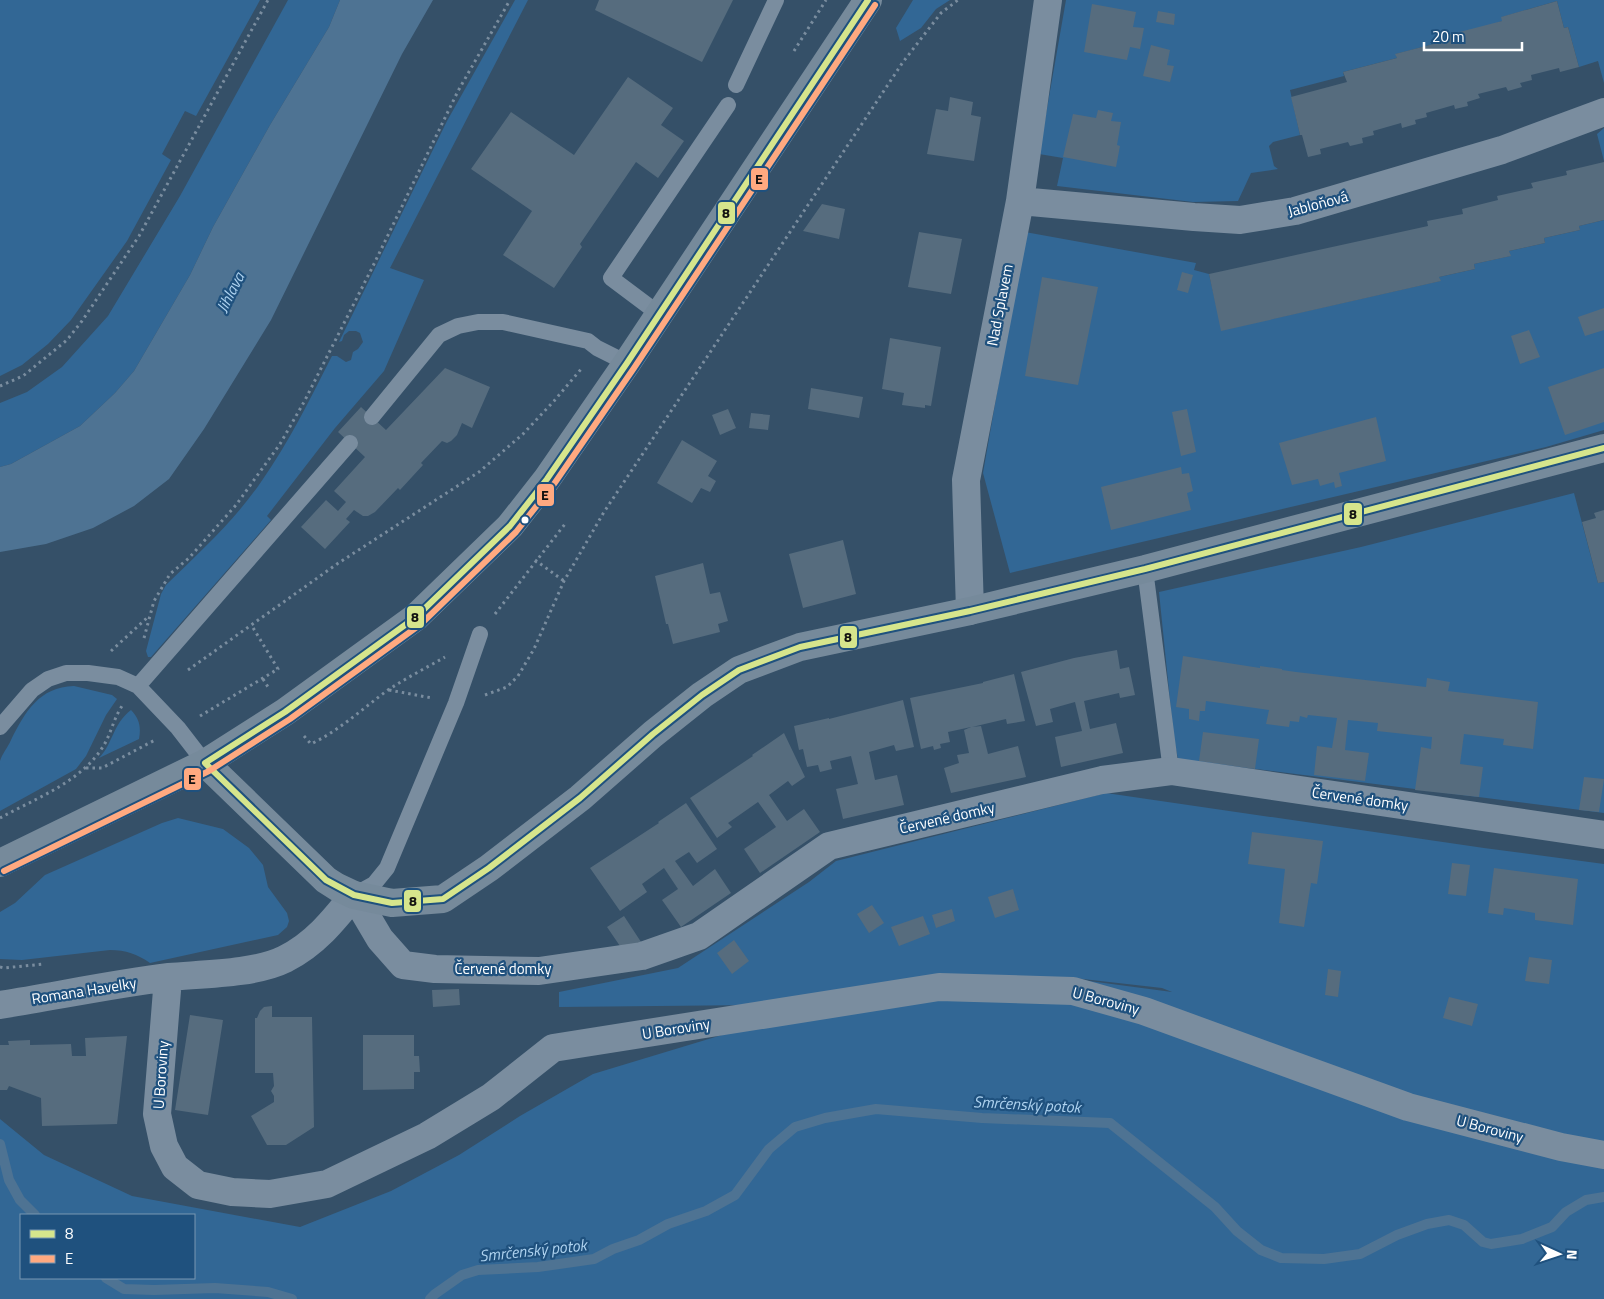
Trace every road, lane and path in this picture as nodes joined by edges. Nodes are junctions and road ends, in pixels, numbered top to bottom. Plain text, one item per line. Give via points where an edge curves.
1 (268, 0) edge
2 (510, 0) edge
3 (776, 0) edge
4 (868, 0) edge
5 (958, 0) edge
6 (1048, 0) edge
7 (736, 85) dead end
8 (728, 105) dead end
9 (1604, 112) edge
10 (1020, 201) junction
11 (659, 314) junction
12 (597, 348) junction
13 (627, 363) junction
14 (0, 386) edge
15 (372, 417) dead end
16 (350, 443) dead end
17 (1604, 448) edge
18 (535, 560) dead end
19 (1145, 569) junction
20 (564, 581) junction
21 (970, 611) junction
22 (149, 616) junction
23 (252, 626) junction
24 (480, 634) dead end
25 (187, 670) dead end
26 (88, 673) junction
27 (264, 679) dead end
28 (138, 686) junction
29 (456, 703) junction
30 (0, 726) edge
31 (311, 744) dead end
32 (205, 762) junction
33 (1171, 771) junction
34 (0, 818) edge
35 (1604, 836) edge
36 (0, 863) edge
37 (354, 895) junction
38 (168, 978) junction
39 (0, 1005) edge
40 (1604, 1155) edge

1 - 14 path via 139,236 82,321 67,340 23,376
2 - 22 path via 458,91 372,268 280,444 236,505 189,558 170,574
3 - 7 lane
4 - 11 street
5 - 20 path via 941,13 902,62 604,512
6 - 10 street, Nad Splavem
8 - 11 lane via 611,278
9 - 10 street, Jabloňová via 1502,150 1295,211 1240,220
10 - 21 street, Nad Splavem via 966,480
11 - 13 street
12 - 13 lane
12 - 15 lane via 588,341 502,322 458,326 439,335
12 - 23 path via 523,434 479,472 337,564
13 - 32 street via 510,526 461,575 408,623 285,712
16 - 28 lane
17 - 19 street
18 - 20 path
19 - 21 street
19 - 33 lane
20 - 29 path via 534,649 518,676 507,687
21 - 37 street via 800,647 739,670 653,734 580,798 443,899 392,903
22 - 26 path
22 - 28 path
23 - 25 path
23 - 27 path via 278,670
24 - 29 lane
26 - 28 lane via 118,677
26 - 30 lane via 66,673 48,679 32,690
28 - 32 lane
28 - 34 path via 120,708 104,745 86,768 71,780
29 - 31 path via 389,690 329,735
29 - 37 lane via 387,868 374,884
32 - 36 street
32 - 37 street via 326,880
33 - 35 street, Červené domky
33 - 37 street, Červené domky via 1102,780 829,846 699,936 642,956 539,972 403,965 380,939
37 - 38 street via 331,924 306,947 284,960 264,966
38 - 39 street, Romana Havelky
38 - 40 street, U Boroviny via 157,1114 164,1146 175,1167 198,1185 232,1192 270,1194 327,1184 427,1136 491,1097 553,1048 940,988 1073,991 1144,1011 1408,1107

